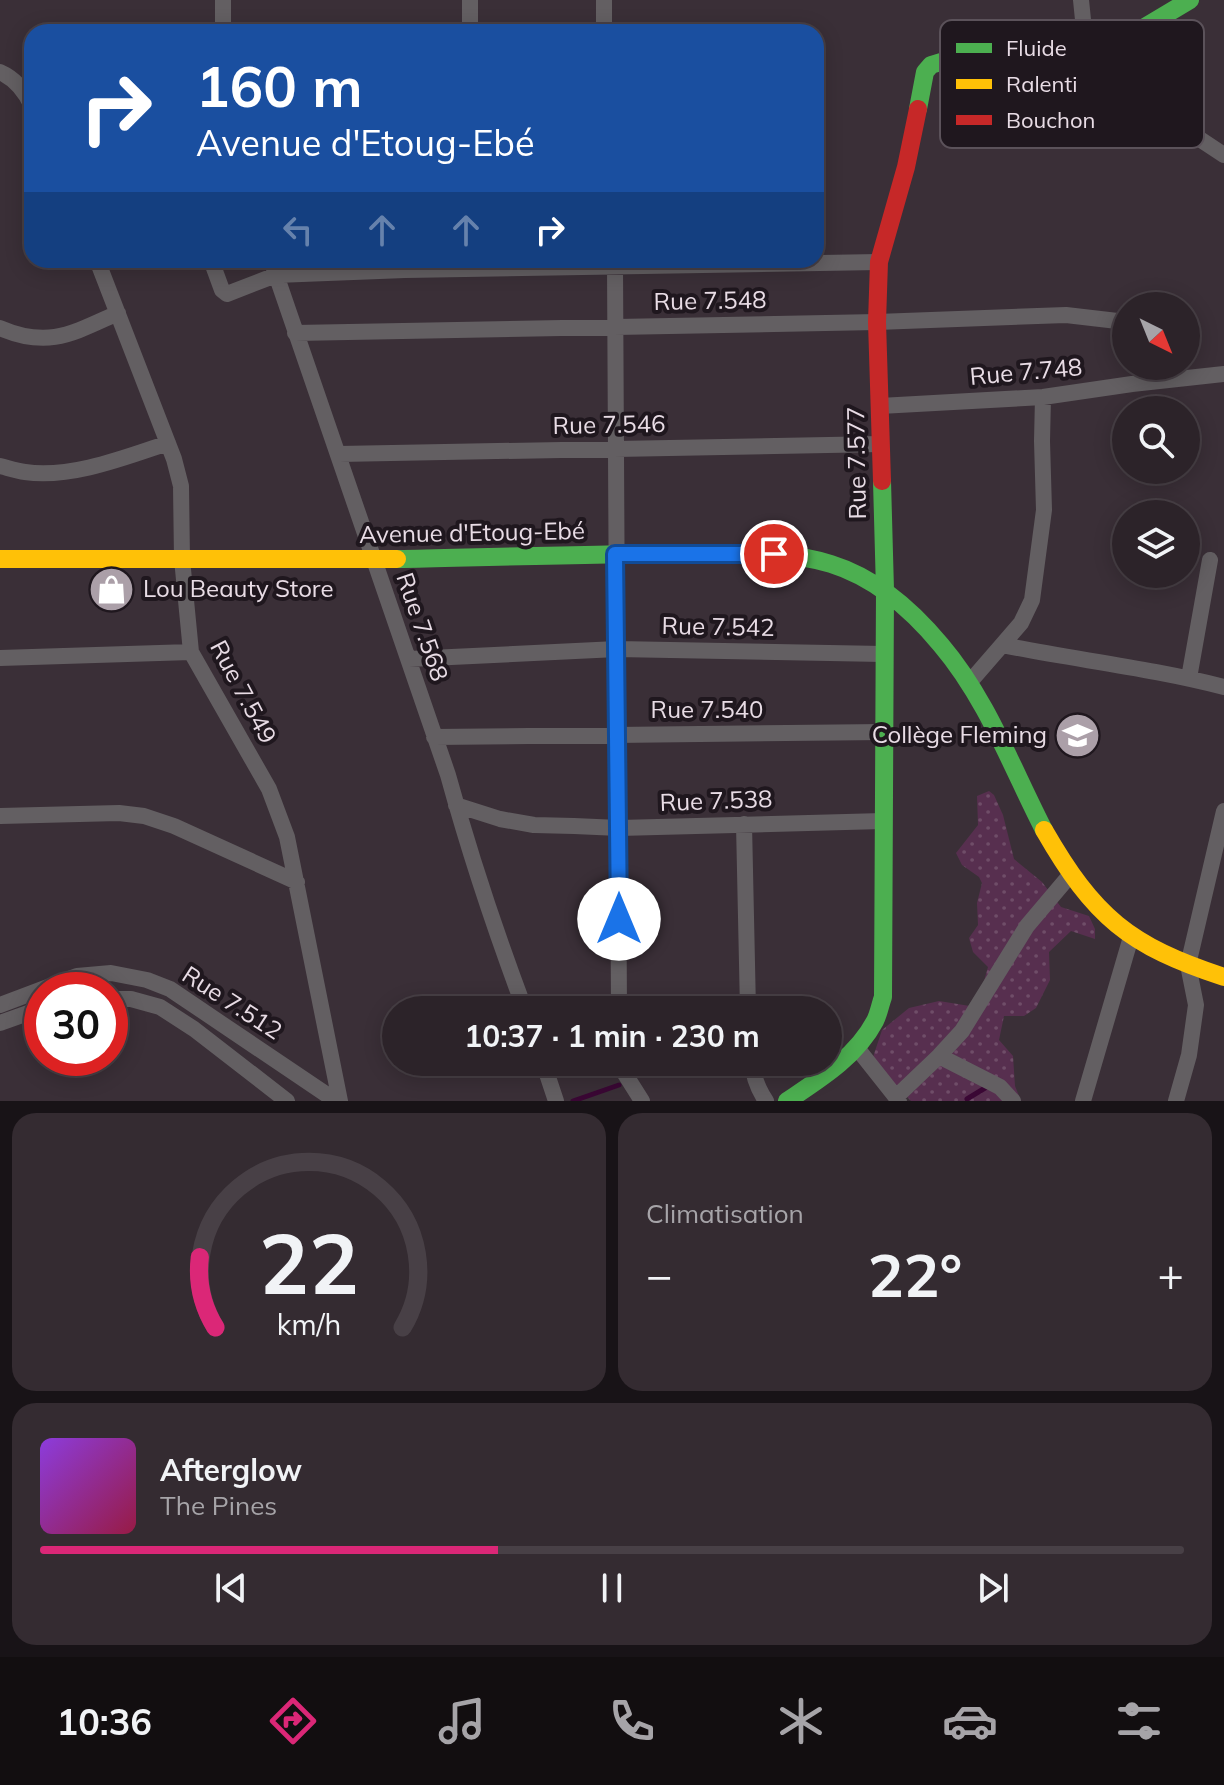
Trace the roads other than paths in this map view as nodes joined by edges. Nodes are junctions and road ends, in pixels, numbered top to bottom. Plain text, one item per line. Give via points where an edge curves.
1 (223, 0) edge
2 (470, 0) edge
3 (604, 0) edge
4 (1081, 0) edge
5 (1190, 0) edge
6 (1085, 20) edge
7 (1155, 20) edge
8 (604, 23) dead end
9 (223, 24) edge
10 (470, 24) edge
11 (940, 62) edge
12 (0, 72) edge
13 (24, 90) edge
14 (1204, 142) edge
15 (1224, 155) edge
16 (879, 262) junction
17 (824, 263) edge
18 (100, 268) edge
19 (214, 268) edge
20 (274, 268) edge
21 (545, 268) edge
22 (615, 268) edge
23 (118, 313) junction
24 (1112, 320) edge
25 (877, 322) junction
26 (615, 327) junction
27 (0, 328) edge
28 (295, 333) junction
29 (1200, 374) edge
30 (1224, 374) edge
31 (1127, 380) edge
32 (1043, 397) junction
33 (880, 406) junction
34 (168, 443) junction
35 (881, 444) junction
36 (616, 449) junction
37 (339, 454) junction
38 (0, 466) edge
39 (615, 554) junction
40 (0, 559) edge
41 (182, 559) junction
42 (373, 559) junction
43 (1210, 560) dead end
44 (885, 590) junction
45 (1002, 645) junction
46 (617, 649) junction
47 (191, 652) junction
48 (883, 654) junction
49 (0, 658) edge
50 (409, 659) junction
51 (1189, 678) junction
52 (969, 683) junction
53 (1224, 687) edge
54 (884, 732) junction
55 (618, 734) junction
56 (434, 737) junction
57 (456, 805) junction
58 (1224, 811) edge
59 (0, 816) edge
60 (883, 821) junction
61 (744, 824) junction
62 (619, 828) junction
63 (1071, 874) junction
64 (297, 882) junction
65 (1131, 937) junction
66 (1188, 965) junction
67 (1224, 977) edge
68 (520, 996) edge
69 (619, 996) edge
70 (748, 996) edge
71 (128, 999) edge
72 (0, 1005) edge
73 (24, 1014) edge
74 (0, 1023) edge
75 (857, 1048) junction
76 (939, 1056) junction
77 (548, 1076) edge
78 (626, 1076) edge
79 (755, 1076) edge
80 (897, 1099) edge
81 (287, 1101) edge
82 (338, 1101) edge
83 (556, 1101) edge
84 (642, 1101) edge
85 (766, 1101) edge
86 (787, 1101) edge
87 (1013, 1101) edge
88 (1083, 1101) edge
89 (1176, 1101) edge

1 - 9 street
2 - 10 street
3 - 8 street
4 - 6 street
5 - 7 main road, Rue 7.577
11 - 16 main road, Rue 7.577 via 925,72
12 - 13 street
14 - 15 street
16 - 17 street
16 - 25 main road, Rue 7.577
18 - 23 street, Rue 7.549
19 - 20 street via 227,294
20 - 21 street
20 - 28 street, Rue 7.568
22 - 26 street
23 - 27 street via 65,336 40,339
23 - 34 street, Rue 7.549
24 - 25 street, Rue 7.548 via 1066,315
25 - 26 street, Rue 7.548
25 - 33 main road, Rue 7.577
26 - 28 street, Rue 7.548
26 - 36 street
28 - 37 street, Rue 7.568
29 - 30 street, Rue 7.748
31 - 32 street, Rue 7.748
32 - 33 street, Rue 7.748
32 - 45 street via 1044,510 1032,600
33 - 35 main road, Rue 7.577
34 - 38 street via 59,472 27,473
34 - 41 street, Rue 7.549 via 181,486
35 - 36 street, Rue 7.546
35 - 44 main road, Rue 7.577
36 - 37 street, Rue 7.546
36 - 39 street
37 - 42 street, Rue 7.568
39 - 42 main road, Avenue d'Etoug-Ebé
39 - 44 main road, Avenue d'Etoug-Ebé via 798,555 854,571
39 - 46 street
40 - 41 main road, Avenue d'Etoug-Ebé
41 - 42 main road, Avenue d'Etoug-Ebé
41 - 47 street, Rue 7.549
42 - 50 street, Rue 7.568
43 - 51 street
44 - 48 main road, Rue 7.577
44 - 52 main road, Avenue d'Etoug-Ebé via 946,648
45 - 51 street
45 - 52 street
46 - 48 street, Rue 7.542
46 - 50 street, Rue 7.542
46 - 55 street
47 - 49 street
47 - 64 street, Rue 7.549 via 269,789
48 - 54 main road, Rue 7.577
50 - 56 street, Rue 7.568
51 - 53 street
52 - 63 main road, Avenue d'Etoug-Ebé
54 - 55 street, Rue 7.540
54 - 60 main road, Rue 7.577
55 - 56 street, Rue 7.540
55 - 62 street
56 - 57 street, Rue 7.568
57 - 62 street, Rue 7.538 via 534,825
57 - 68 street, Rue 7.568
58 - 66 street
59 - 64 street via 144,816
60 - 61 street, Rue 7.538
60 - 75 main road, Rue 7.577 via 883,997
61 - 62 street, Rue 7.538
61 - 70 street
62 - 69 street
63 - 65 main road, Avenue d'Etoug-Ebé via 1104,915
63 - 76 street via 1027,926 962,1031
64 - 82 street, Rue 7.549
65 - 66 main road, Avenue d'Etoug-Ebé
65 - 88 street
66 - 67 main road, Avenue d'Etoug-Ebé
66 - 89 street via 1196,1005
71 - 81 street, Rue 7.512 via 160,1007
72 - 82 street, Rue 7.512 via 77,976 111,973 147,980 170,989
73 - 74 street
75 - 80 street
75 - 86 main road, Rue 7.577
76 - 80 street
76 - 87 street via 1000,1087
77 - 83 street
78 - 84 street
79 - 85 street

